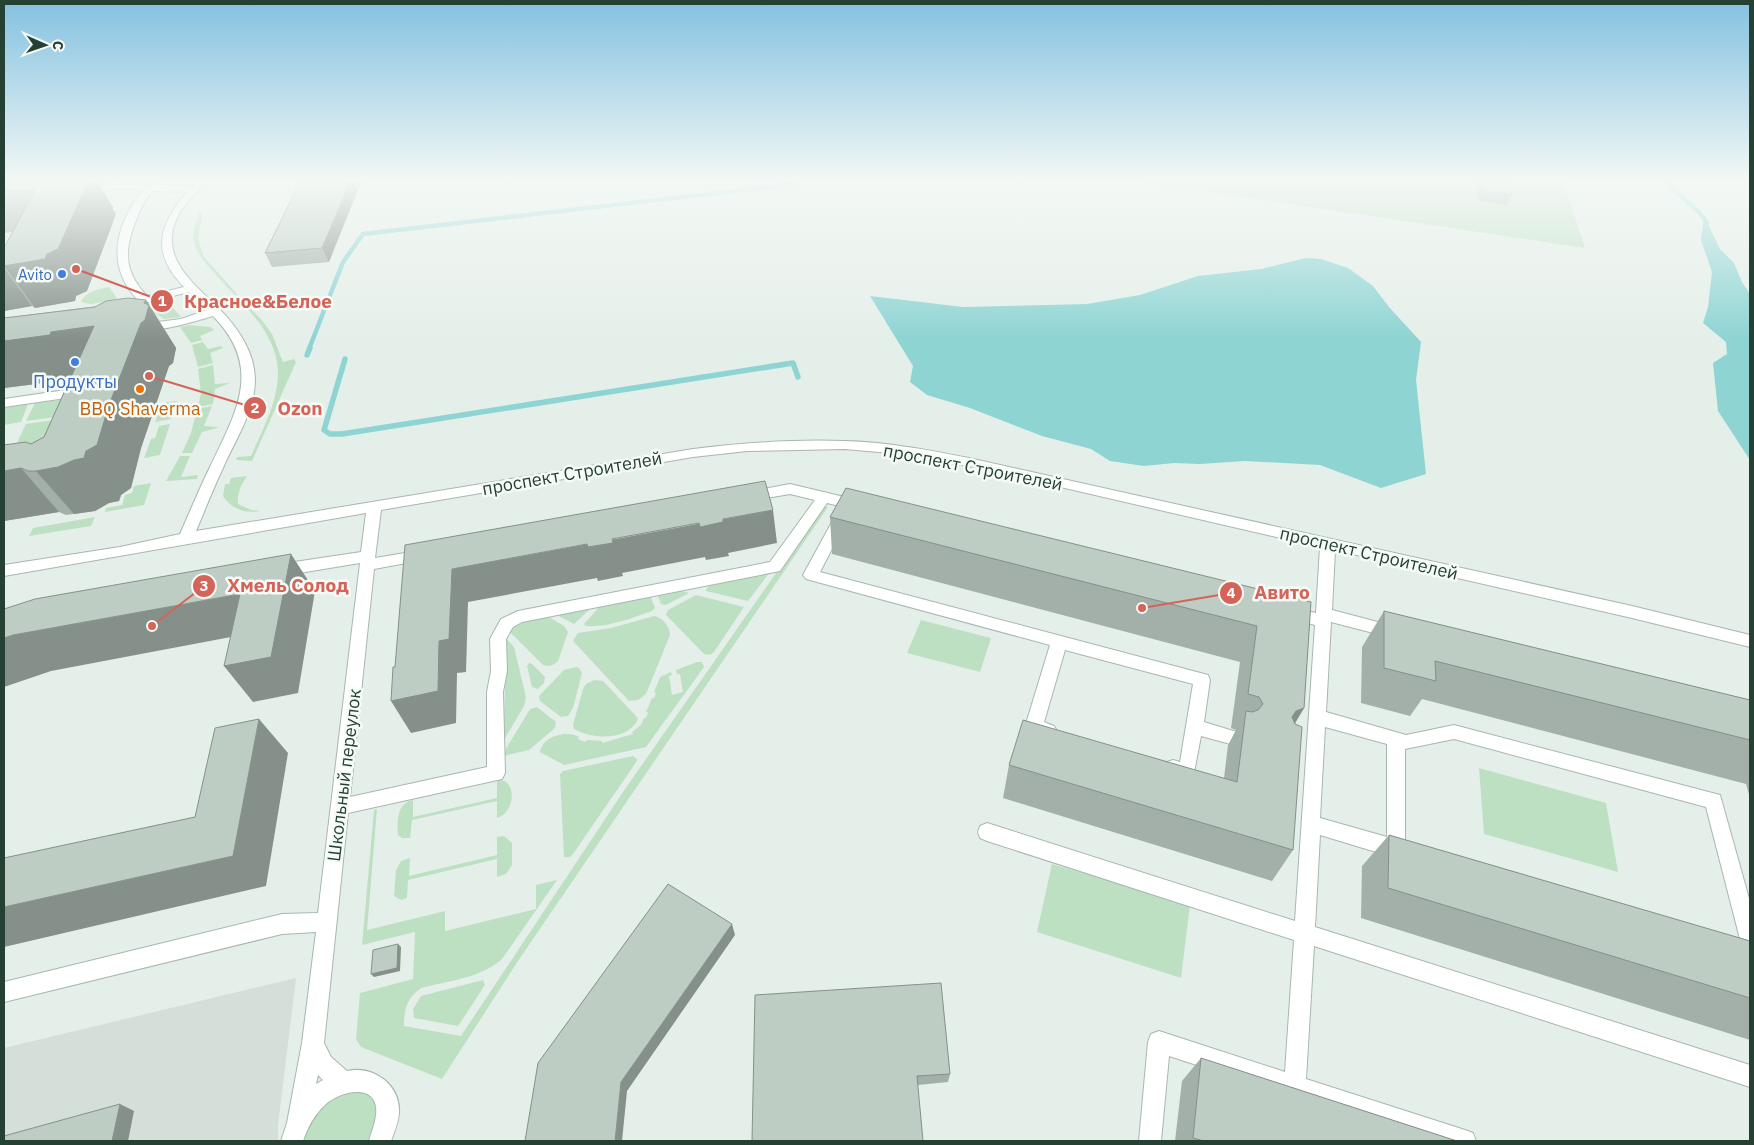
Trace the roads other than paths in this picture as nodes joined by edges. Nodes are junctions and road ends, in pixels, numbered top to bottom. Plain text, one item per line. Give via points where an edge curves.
1 (125, 233) edge
2 (168, 233) edge
3 (191, 288) junction
4 (144, 300) junction
5 (117, 306) edge
6 (214, 312) junction
7 (126, 330) edge
8 (4, 403) edge
9 (78, 408) edge
10 (824, 496) junction
11 (731, 499) edge
12 (849, 503) junction
13 (374, 506) junction
14 (868, 508) edge
15 (185, 538) junction
16 (1328, 544) junction
17 (436, 553) edge
18 (368, 560) junction
19 (4, 561) edge
20 (4, 571) edge
21 (269, 572) edge
22 (1275, 609) edge
23 (1323, 618) junction
24 (1411, 636) edge
25 (1750, 641) edge
26 (1059, 642) junction
27 (1318, 717) junction
28 (1194, 727) junction
29 (1063, 735) edge
30 (1234, 738) dead end
31 (1396, 739) junction
32 (1158, 763) edge
33 (340, 807) junction
34 (1311, 824) junction
35 (987, 832) dead end
36 (1396, 849) junction
37 (1415, 855) edge
38 (1743, 883) edge
39 (326, 922) junction
40 (1304, 934) junction
41 (1750, 939) edge
42 (1731, 948) edge
43 (1750, 954) edge
44 (4, 992) edge
45 (313, 1043) junction
46 (1750, 1076) edge
47 (342, 1081) junction
48 (1295, 1086) junction
49 (295, 1131) edge
50 (380, 1141) edge
51 (1150, 1141) edge
52 (1465, 1141) edge

1 - 4 street via 120,253 128,280
2 - 3 street via 166,249 171,262
3 - 4 street
3 - 6 street
4 - 5 street
6 - 7 street via 182,322
6 - 15 street via 234,332 243,348 248,370 248,393
8 - 9 street via 66,394 79,396
10 - 11 street via 790,489
10 - 12 street
10 - 33 street via 775,567 506,622 498,639 496,773
12 - 14 street
12 - 26 street via 811,575
13 - 15 street, проспект Строителей
13 - 16 street, проспект Строителей via 693,452 845,445 900,450 969,462
13 - 18 street, Школьный переулок
15 - 19 street, проспект Строителей via 124,542
15 - 20 street, проспект Строителей
16 - 23 street
16 - 25 street, проспект Строителей
17 - 18 street
18 - 21 street
18 - 33 street, Школьный переулок
22 - 23 street
23 - 24 street
23 - 27 street
26 - 28 street via 1202,680
26 - 29 street via 1034,727
27 - 31 street
27 - 34 street via 1307,758
28 - 30 street
28 - 32 street via 1187,772
31 - 36 street
31 - 38 street via 1406,742 1454,732 1714,801
33 - 39 street, Школьный переулок
34 - 36 street
34 - 40 street
35 - 40 street
36 - 37 street
38 - 41 street
39 - 44 street via 282,924
39 - 45 street, Школьный переулок
40 - 46 street
40 - 48 street
42 - 43 street
45 - 47 street via 328,1072
45 - 49 street, Школьный переулок
47 - 49 street, Школьный переулок via 314,1099
47 - 50 street via 359,1079 373,1083 383,1094 388,1109
48 - 51 street via 1159,1042
48 - 52 street

